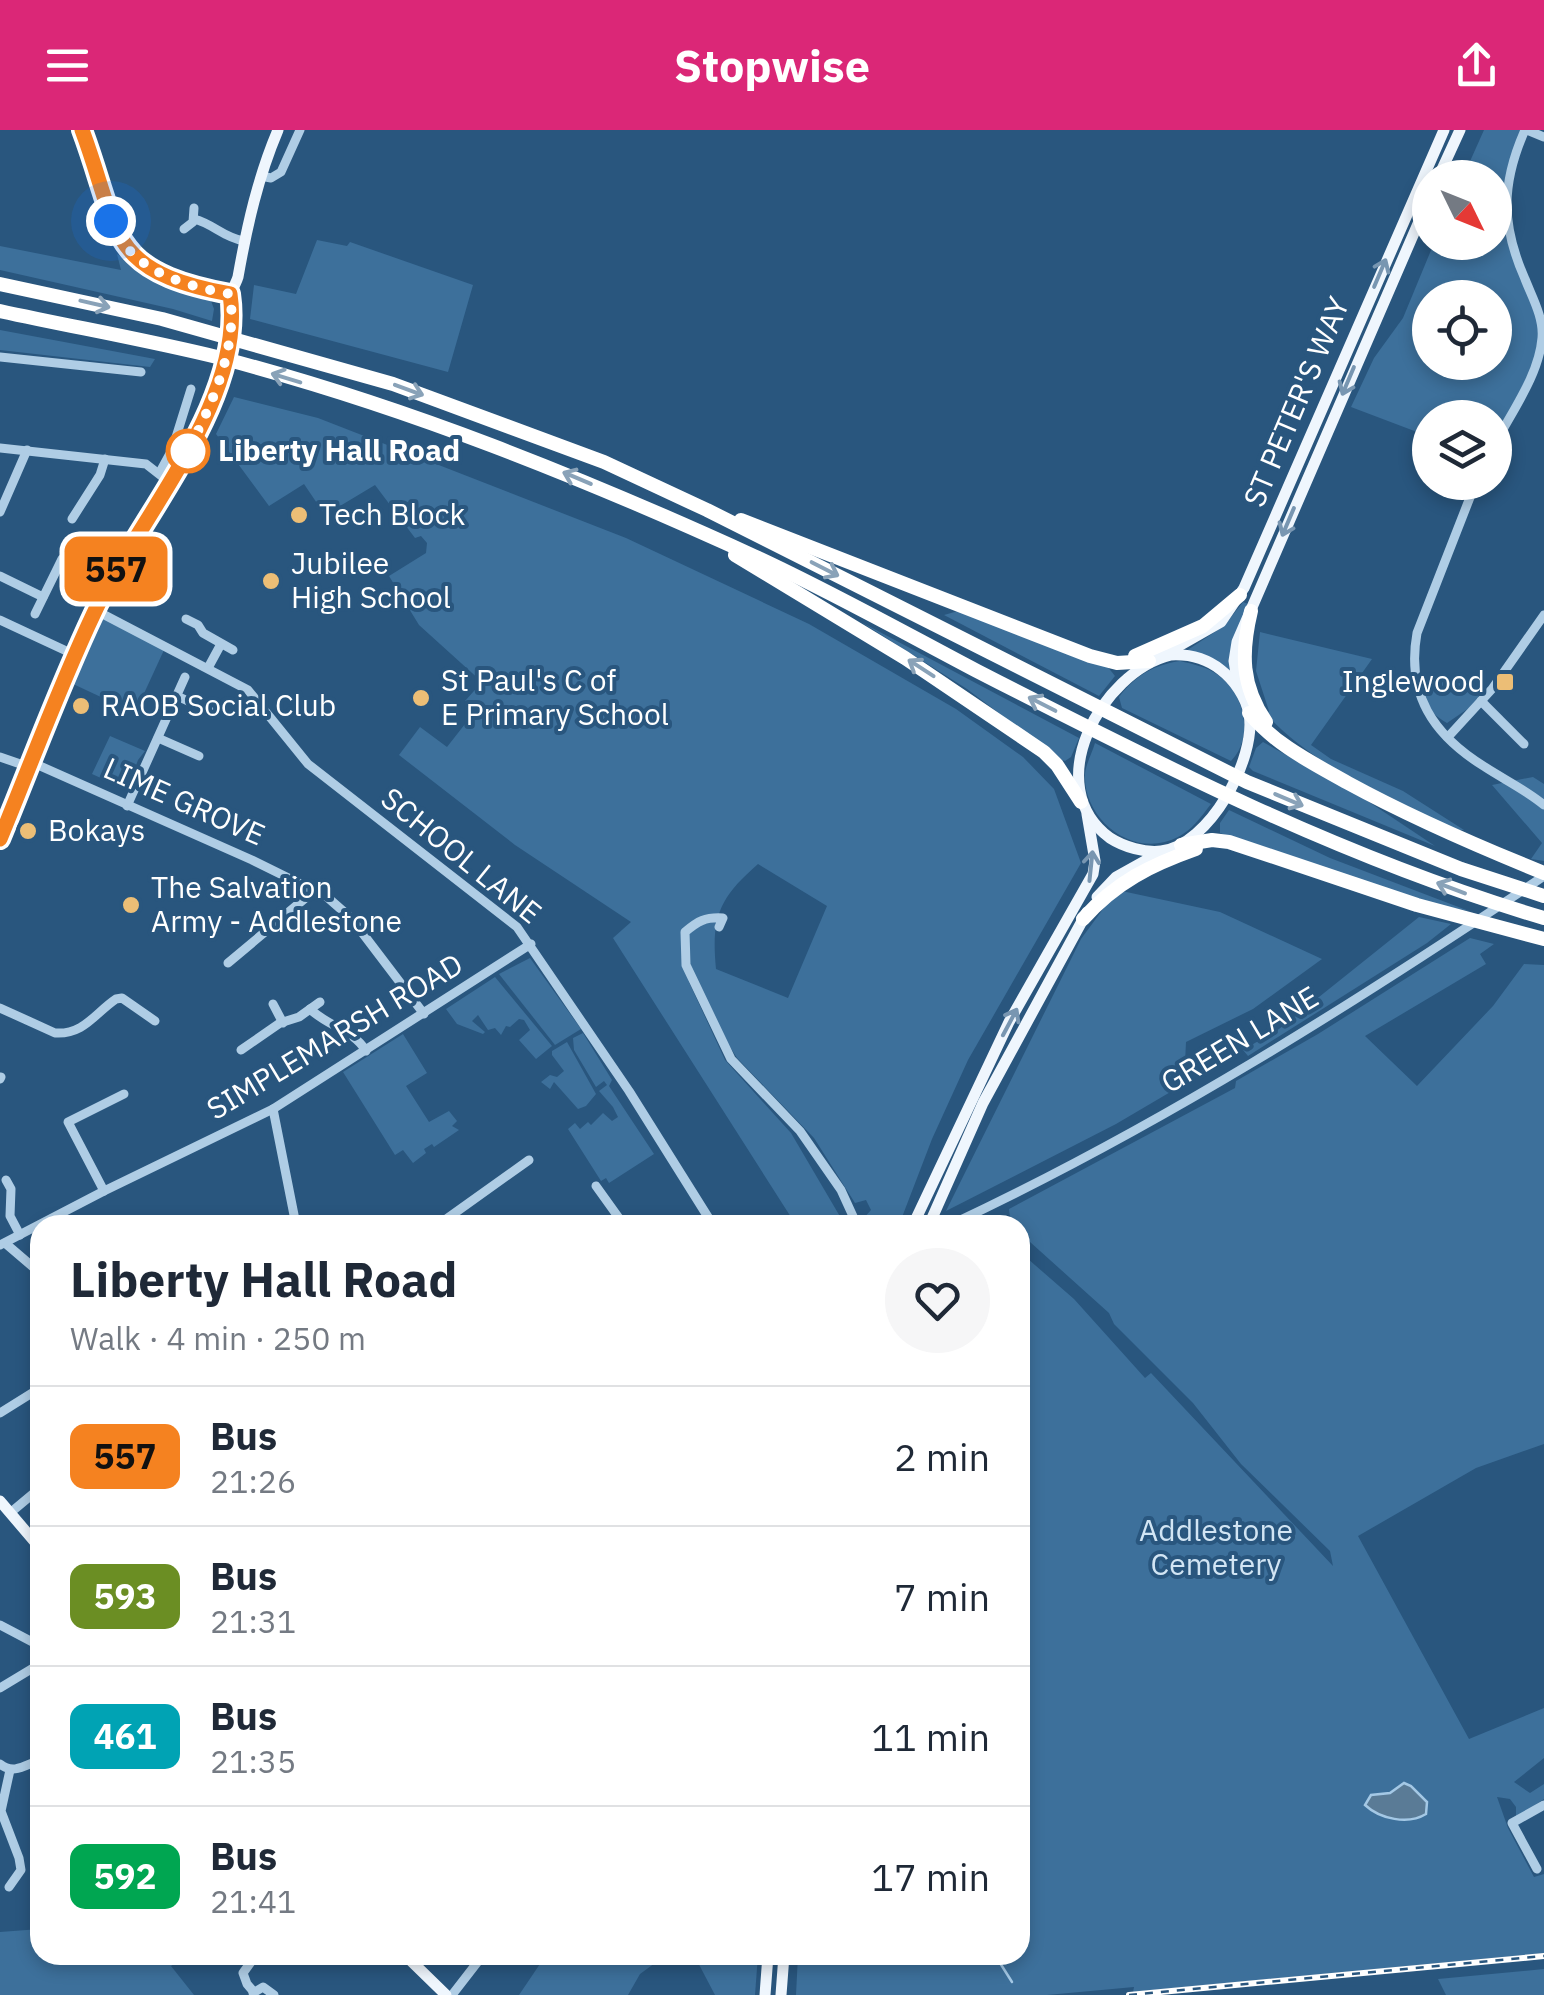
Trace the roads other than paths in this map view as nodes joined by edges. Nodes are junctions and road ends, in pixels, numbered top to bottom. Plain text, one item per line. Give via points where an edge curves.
1 (82, 130) edge
2 (278, 130) edge
3 (300, 130) edge
4 (1444, 130) edge
5 (1460, 130) edge
6 (1526, 130) edge
7 (1544, 137) edge
8 (1446, 160) edge
9 (262, 176) junction
10 (184, 229) dead end
11 (1412, 238) edge
12 (244, 240) junction
13 (0, 284) edge
14 (230, 294) junction
15 (0, 311) edge
16 (0, 357) edge
17 (141, 372) dead end
18 (191, 388) dead end
19 (1512, 411) edge
20 (0, 448) edge
21 (26, 450) junction
22 (106, 459) junction
23 (160, 472) junction
24 (169, 482) junction
25 (1469, 500) edge
26 (707, 510) junction
27 (0, 512) edge
28 (72, 518) dead end
29 (710, 537) junction
30 (62, 558) dead end
31 (0, 576) edge
32 (1240, 594) junction
33 (43, 597) junction
34 (95, 610) junction
35 (1251, 611) junction
36 (35, 614) dead end
37 (1544, 615) edge
38 (186, 619) dead end
39 (0, 620) edge
40 (221, 644) junction
41 (1070, 647) junction
42 (233, 650) dead end
43 (75, 655) junction
44 (1152, 660) junction
45 (208, 668) junction
46 (185, 678) dead end
47 (1238, 689) junction
48 (177, 696) junction
49 (1481, 701) junction
50 (214, 712) dead end
51 (1249, 713) junction
52 (1448, 737) junction
53 (158, 738) junction
54 (1524, 744) dead end
55 (198, 756) dead end
56 (0, 757) edge
57 (30, 764) junction
58 (1333, 775) junction
59 (1544, 804) edge
60 (127, 806) junction
61 (1084, 808) junction
62 (0, 840) edge
63 (1181, 845) junction
64 (1162, 851) junction
65 (1252, 851) junction
66 (1544, 875) edge
67 (315, 890) junction
68 (1544, 896) edge
69 (1544, 918) edge
70 (1083, 919) junction
71 (719, 928) dead end
72 (1544, 939) edge
73 (531, 944) junction
74 (229, 964) dead end
75 (320, 1002) dead end
76 (273, 1004) dead end
77 (0, 1008) edge
78 (310, 1009) junction
79 (424, 1014) junction
80 (155, 1021) dead end
81 (284, 1022) junction
82 (241, 1050) dead end
83 (366, 1051) junction
84 (124, 1094) dead end
85 (274, 1109) junction
86 (529, 1160) dead end
87 (6, 1180) edge
88 (596, 1186) dead end
89 (104, 1191) junction
90 (58, 1215) edge
91 (294, 1215) edge
92 (452, 1215) edge
93 (617, 1215) edge
94 (707, 1215) edge
95 (853, 1215) edge
96 (917, 1215) edge
97 (934, 1215) edge
98 (969, 1215) edge
99 (30, 1230) edge
100 (20, 1235) junction
101 (2, 1244) edge
102 (30, 1265) edge
103 (30, 1394) edge
104 (0, 1413) edge
105 (30, 1496) edge
106 (0, 1502) edge
107 (10, 1513) junction
108 (30, 1536) edge
109 (0, 1625) edge
110 (30, 1641) edge
111 (30, 1667) edge
112 (0, 1688) edge
113 (30, 1762) edge
114 (5, 1767) edge
115 (1544, 1805) edge
116 (1537, 1869) dead end
117 (9, 1887) dead end
118 (249, 1965) edge
119 (417, 1965) edge
120 (474, 1965) edge
121 (767, 1965) edge
122 (783, 1965) edge
123 (252, 1993) edge
124 (274, 1995) edge
125 (449, 1995) edge
126 (764, 1995) edge
127 (781, 1995) edge

1 - 14 street via 126,247 170,279
2 - 9 main road
3 - 9 street via 281,172
32 -> 4 main road, ST PETER'S WAY
5 - 8 main road
6 - 7 street
6 - 19 street via 1510,164 1508,218 1542,336
9 - 12 main road
10 - 12 street via 194,214 223,236
11 -> 35 main road, ST PETER'S WAY
12 - 14 main road
13 -> 26 highway via 162,319 393,384 604,462
14 - 24 main road via 222,375
29 -> 15 highway via 554,468 412,417 221,358
16 - 17 street
18 - 23 street
20 - 21 street
21 - 22 street
21 - 27 street
22 - 23 street
22 - 28 street
23 - 24 street
24 - 34 main road
25 - 52 street via 1412,659 1426,712
26 - 41 highway
26 -> 68 highway via 1247,782
61 -> 29 highway via 1044,752
69 -> 29 highway via 1328,840 1133,750
30 - 33 street
31 - 33 street
32 - 41 highway via 1204,626 1149,652 1110,656
32 - 44 main road, ST PETER'S WAY via 1220,622
33 - 36 street
34 - 43 main road
34 - 45 street, SCHOOL LANE
35 - 47 main road, ST PETER'S WAY via 1234,652
35 - 58 highway via 1242,660 1256,708 1278,734
37 - 49 street
38 - 40 street
39 - 43 street
40 - 42 street
40 - 45 street
41 - 44 highway via 1117,663
43 - 57 main road
44 - 47 main road via 1182,654 1214,664
44 - 61 main road via 1124,678 1084,747 1078,768
45 - 73 street, SCHOOL LANE via 248,690 308,764 517,926
46 - 48 street
47 - 51 main road
48 - 50 street
48 - 53 street
49 - 52 street
49 - 54 street
51 - 58 highway via 1278,744
51 - 63 main road via 1246,753 1213,818
52 - 59 street
53 - 55 street
53 - 60 street
56 - 57 street, LIME GROVE
57 - 60 street, LIME GROVE
57 - 62 main road
58 - 66 highway
60 - 67 street, LIME GROVE
61 - 64 main road via 1117,842
96 -> 61 main road via 1009,1022 1092,874
63 - 64 main road
63 - 65 highway via 1212,840
64 - 70 main road via 1116,877
65 - 70 highway via 1196,849 1163,861 1120,884
65 - 72 highway
66 - 98 street, GREEN LANE via 1206,1092
67 - 74 street
67 - 79 street, LIME GROVE via 351,918
70 - 97 main road via 983,1103
71 - 95 street via 723,918 701,919 685,932 686,965 731,1059 800,1131
73 - 79 street, SIMPLEMARSH ROAD
73 - 94 street, SCHOOL LANE
75 - 78 street
76 - 81 street
77 - 80 street via 55,1034 77,1030 122,998
78 - 81 street
78 - 83 street
79 - 83 street, SIMPLEMARSH ROAD
81 - 82 street
83 - 85 street, SIMPLEMARSH ROAD
84 - 89 street via 68,1122
85 - 89 street, SIMPLEMARSH ROAD
85 - 91 street
86 - 92 street
87 - 100 street via 10,1216
88 - 93 street
89 - 90 street, SIMPLEMARSH ROAD
99 - 100 street, SIMPLEMARSH ROAD
100 - 101 street, SIMPLEMARSH ROAD
101 - 102 street
103 - 104 street
105 - 107 street
106 - 107 main road
107 - 108 main road
109 - 110 street
111 - 112 street
113 - 114 street
114 - 117 street via 0,1802 21,1864 20,1880
115 - 116 street via 1512,1823
118 - 123 street via 244,1973
119 - 125 main road
120 - 125 street
121 - 126 main road
122 - 127 main road
123 - 124 street via 264,1987

